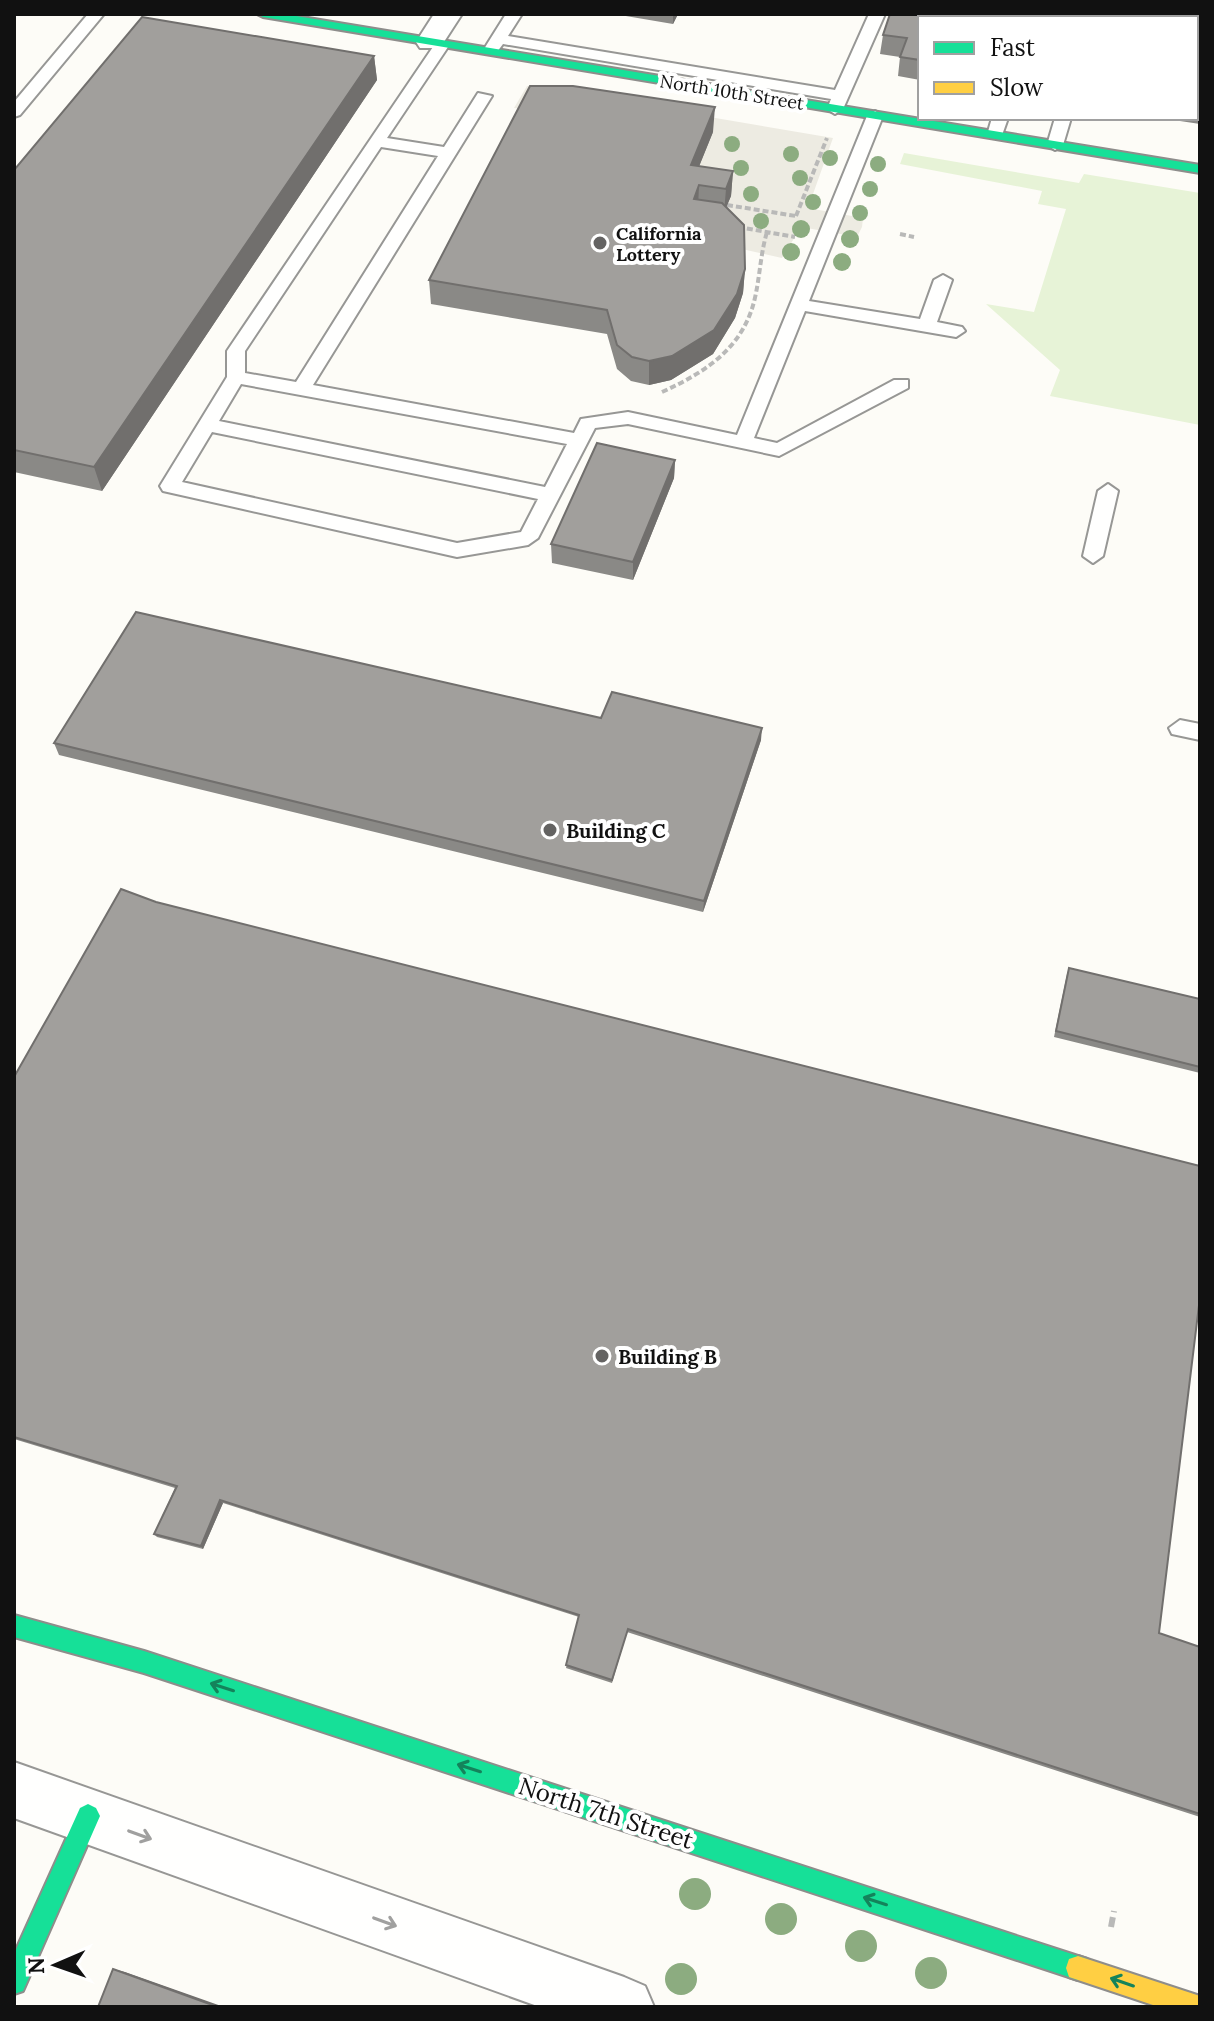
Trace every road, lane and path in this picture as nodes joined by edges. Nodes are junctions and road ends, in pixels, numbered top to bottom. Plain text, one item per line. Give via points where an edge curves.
1 (96, 14) edge
2 (263, 14) edge
3 (448, 14) edge
4 (514, 14) edge
5 (877, 14) edge
6 (436, 43) junction
7 (494, 46) junction
8 (484, 96) dead end
9 (838, 103) junction
10 (14, 112) edge
11 (875, 116) junction
12 (918, 120) edge
13 (919, 120) edge
14 (1062, 120) edge
15 (997, 127) edge
16 (827, 137) dead end
17 (377, 141) junction
18 (1055, 145) junction
19 (448, 153) junction
20 (1200, 169) edge
21 (727, 205) edge
22 (796, 216) junction
23 (805, 217) dead end
24 (737, 227) edge
25 (767, 232) junction
26 (900, 234) dead end
27 (914, 237) dead end
28 (801, 238) dead end
29 (943, 280) dead end
30 (801, 305) junction
31 (927, 326) junction
32 (956, 331) dead end
33 (236, 377) junction
34 (901, 384) dead end
35 (301, 389) junction
36 (662, 392) edge
37 (207, 425) junction
38 (579, 440) junction
39 (743, 443) junction
40 (1108, 491) dead end
41 (550, 495) junction
42 (1093, 556) dead end
43 (14, 1626) edge
44 (14, 1790) edge
45 (88, 1816) junction
46 (14, 1982) edge
47 (624, 2007) edge
48 (1196, 2007) edge

1 - 10 lane
2 - 6 street, North 10th Street
3 - 6 street
4 - 7 lane
5 - 9 lane
6 - 7 street, North 10th Street
6 - 17 lane
7 - 9 street, North 10th Street
8 - 19 lane
9 - 11 street, North 10th Street
11 - 12 street, North 10th Street
11 - 30 lane
13 - 15 street, North 10th Street
14 - 18 lane
15 - 18 street, North 10th Street
16 - 22 path
17 - 19 lane
17 - 33 lane via 236,351
18 - 20 street, North 10th Street
19 - 35 lane
21 - 22 path
22 - 23 path
24 - 25 path
25 - 28 path
25 - 36 path via 747,326 727,356 701,376
26 - 27 path
29 - 31 lane
30 - 31 lane
30 - 39 lane
31 - 32 lane
33 - 35 lane
33 - 37 lane
34 - 39 lane via 779,450
35 - 38 lane
37 - 41 lane
37 - 41 lane via 170,486 457,550 528,538
38 - 39 lane via 588,423 628,418
38 - 41 lane
40 - 42 lane
48 -> 43 street, North 7th Street via 159,1666
44 - 45 street
45 - 46 street
45 -> 47 street

